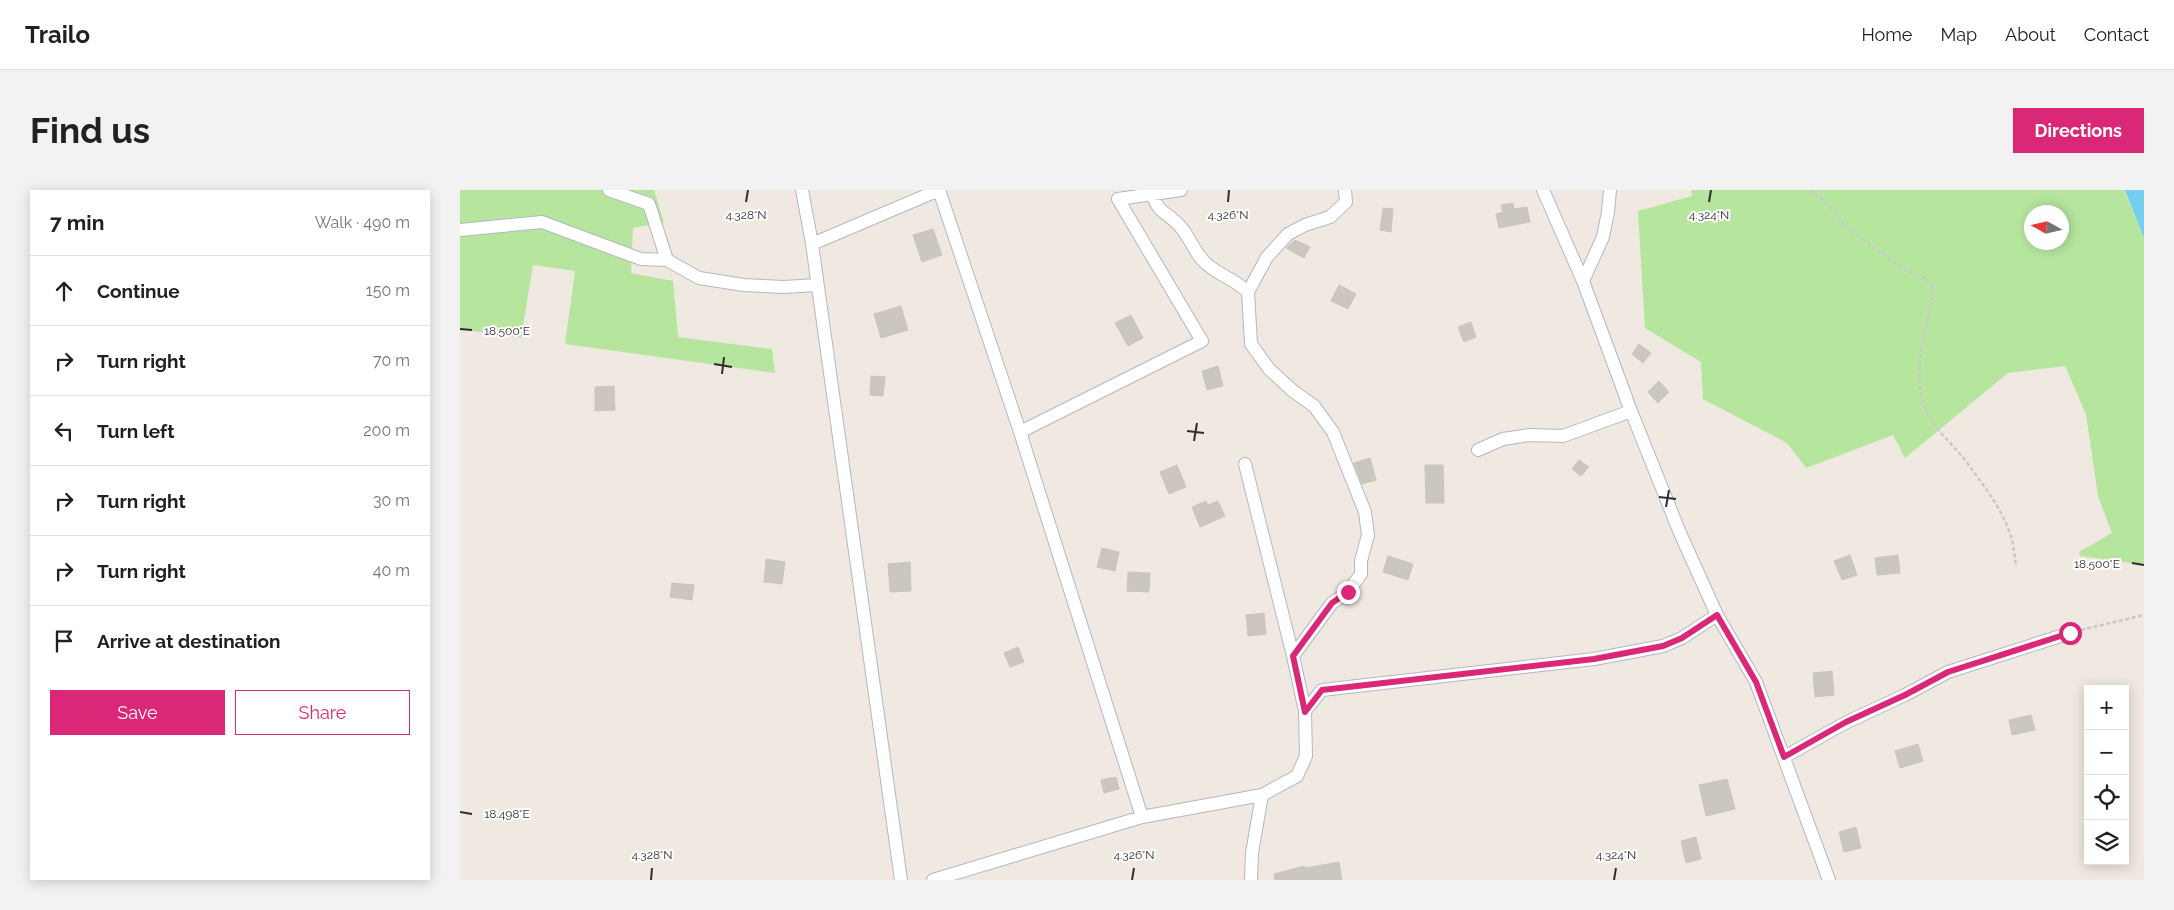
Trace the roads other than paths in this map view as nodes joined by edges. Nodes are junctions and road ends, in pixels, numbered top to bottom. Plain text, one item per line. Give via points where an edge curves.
1 (609, 190) edge
2 (802, 190) edge
3 (939, 190) edge
4 (1181, 190) edge
5 (1345, 190) edge
6 (1543, 190) edge
7 (1610, 190) edge
8 (1152, 194) junction
9 (460, 230) edge
10 (812, 244) junction
11 (667, 260) junction
12 (1583, 281) junction
13 (817, 285) junction
14 (1248, 292) junction
15 (1631, 411) junction
16 (1020, 432) junction
17 (1478, 450) dead end
18 (1244, 464) dead end
19 (1717, 615) junction
20 (2070, 633) road end
21 (1293, 656) junction
22 (1305, 712) junction
23 (1784, 757) junction
24 (1262, 796) junction
25 (1142, 817) junction
26 (901, 880) edge
27 (933, 880) edge
28 (1251, 880) edge
29 (1829, 880) edge

1 - 11 street via 649,204
2 - 10 street
3 - 10 street
3 - 16 street
4 - 8 street
5 - 14 street via 1346,202 1330,217 1288,234 1267,257
6 - 12 street
7 - 12 street via 1603,237
8 - 14 street via 1157,208 1178,223 1209,266
8 - 16 street via 1118,199 1202,341
9 - 11 street via 542,222 641,259
10 - 13 street
11 - 13 street via 699,278 744,285
12 - 15 street
13 - 26 street
14 - 21 street via 1251,344 1269,369 1314,406 1333,432 1365,512 1368,535 1361,574 1348,592 1332,603
15 - 17 street via 1563,436 1529,435 1503,439
15 - 19 street
16 - 25 street
18 - 21 street
19 - 22 street via 1682,638 1663,646 1594,659 1322,690
19 - 23 street via 1756,682
20 - 23 street via 1948,672 1846,722
21 - 22 street
22 - 24 street via 1306,756 1297,776
23 - 29 street
24 - 25 street
24 - 28 street via 1252,853
25 - 27 street

